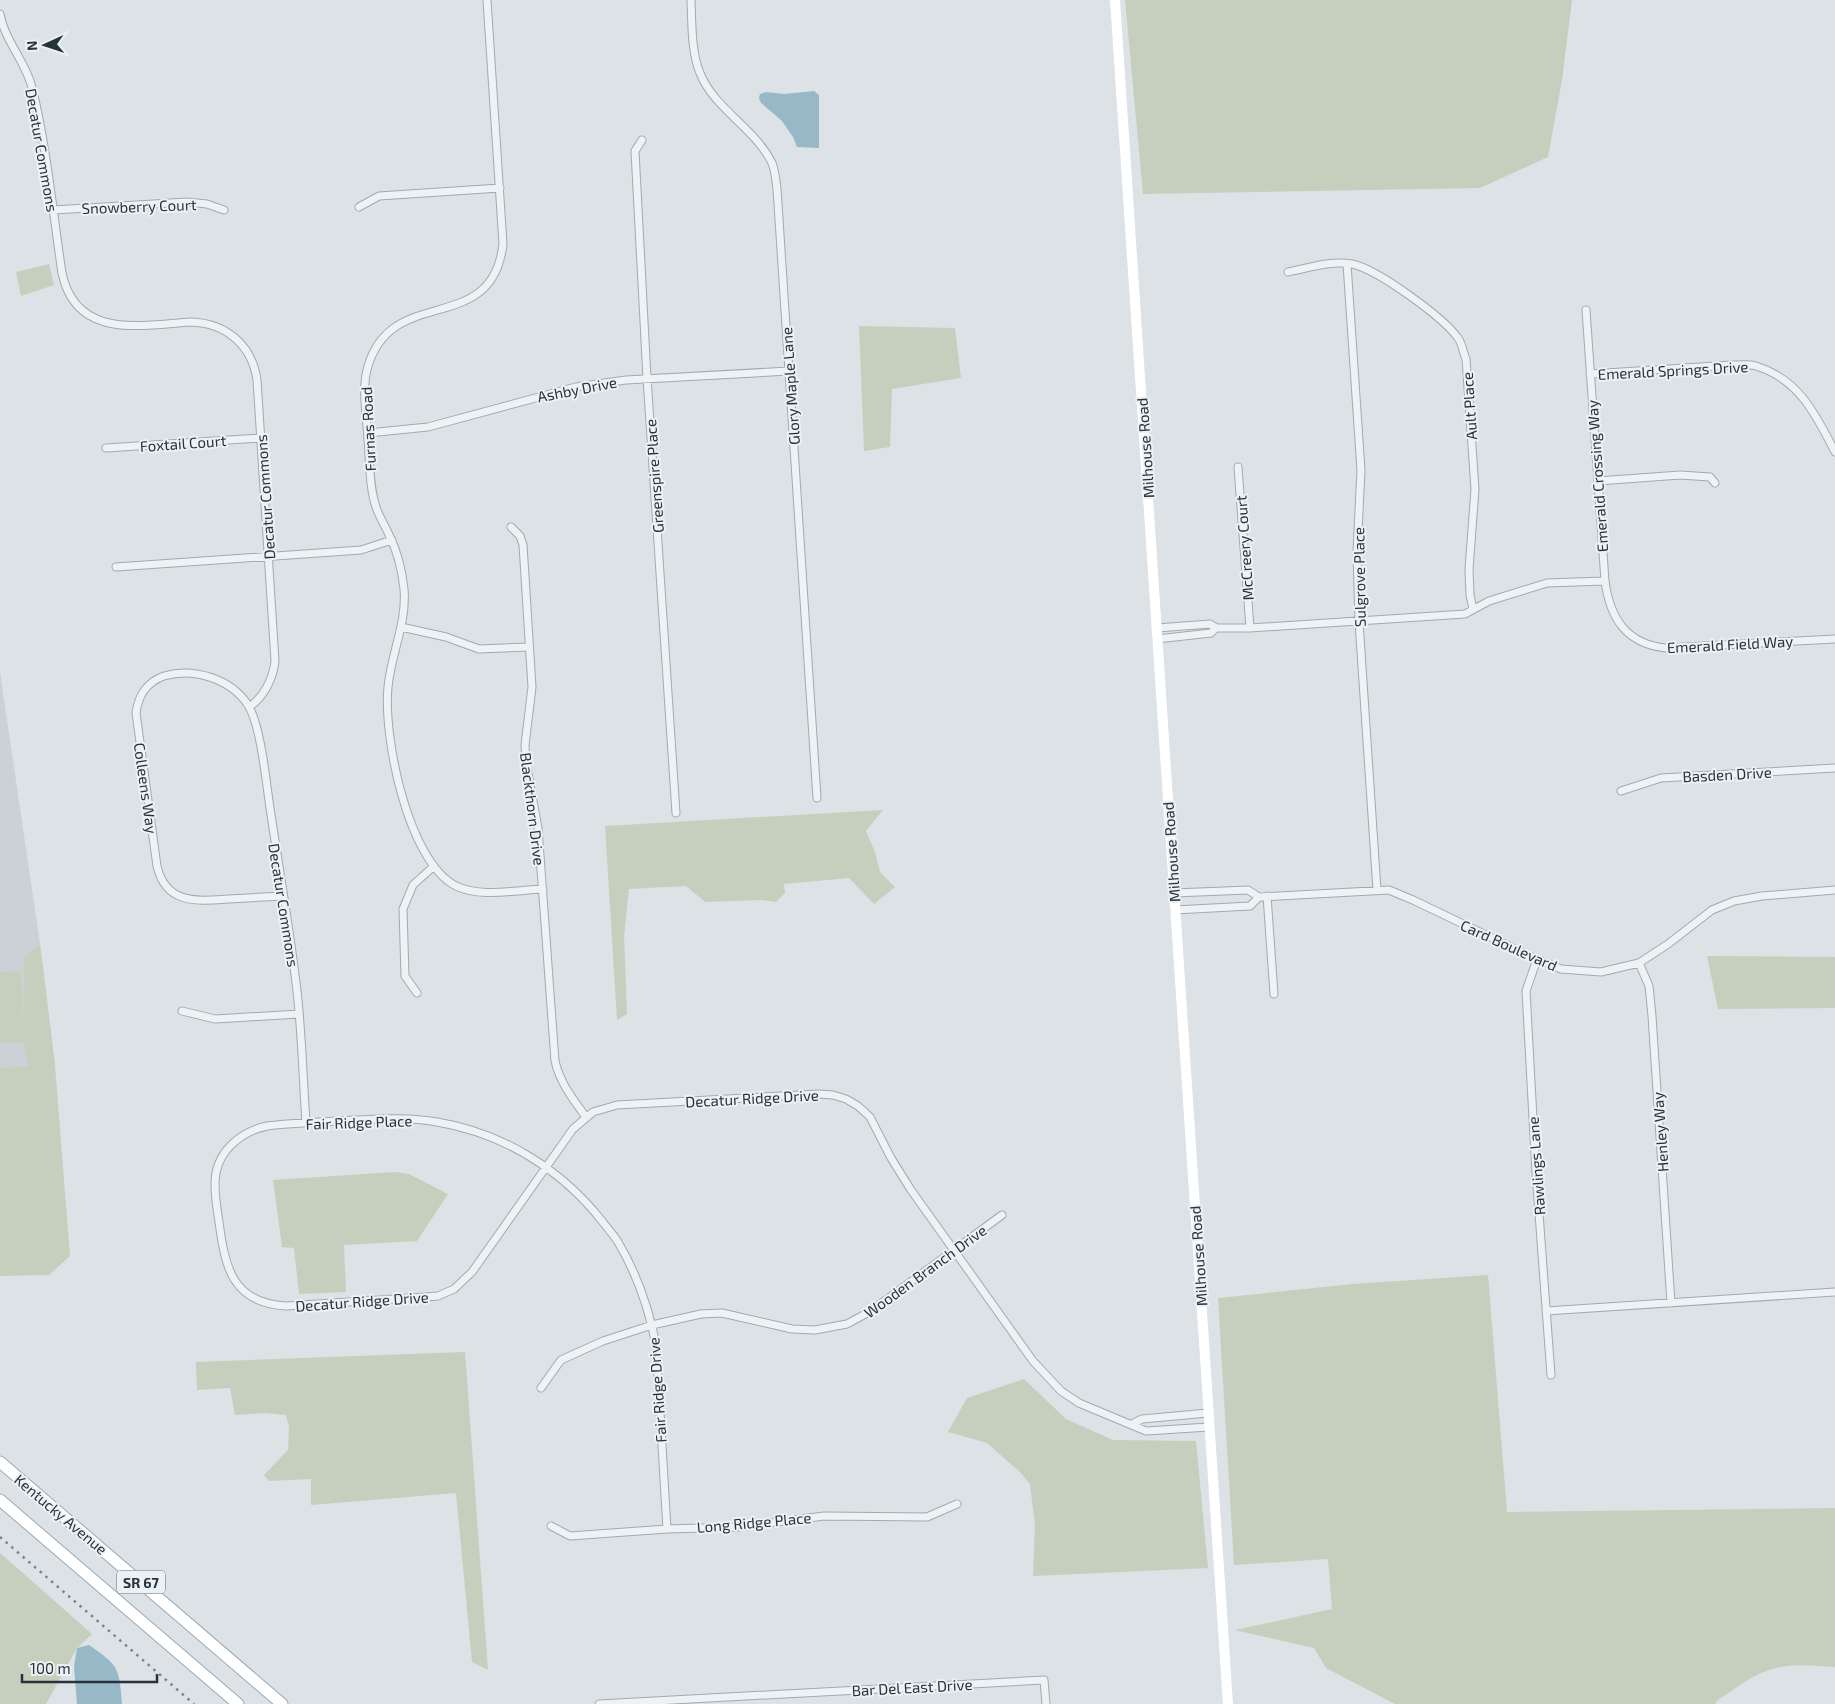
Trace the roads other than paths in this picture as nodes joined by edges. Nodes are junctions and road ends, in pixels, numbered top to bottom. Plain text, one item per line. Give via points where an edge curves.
1 (487, 0) edge
2 (691, 0) edge
3 (1115, 0) edge
4 (0, 14) edge
5 (642, 140) dead end
6 (500, 188) junction
7 (359, 208) dead end
8 (53, 210) junction
9 (224, 210) dead end
10 (1348, 264) junction
11 (1288, 272) dead end
12 (1586, 310) dead end
13 (789, 371) junction
14 (1590, 374) junction
15 (647, 378) junction
16 (368, 432) junction
17 (261, 438) junction
18 (106, 448) dead end
19 (1835, 452) edge
20 (1238, 467) dead end
21 (1598, 481) junction
22 (1715, 483) dead end
23 (511, 527) dead end
24 (392, 540) junction
25 (269, 557) junction
26 (116, 567) dead end
27 (1605, 581) junction
28 (1473, 610) junction
29 (1360, 622) junction
30 (401, 627) junction
31 (1216, 628) junction
32 (1250, 628) junction
33 (1157, 633) junction
34 (1835, 640) edge
35 (529, 647) junction
36 (249, 707) junction
37 (1835, 768) edge
38 (1621, 791) dead end
39 (818, 798) dead end
40 (676, 813) dead end
41 (434, 866) junction
42 (543, 889) junction
43 (1376, 890) junction
44 (1835, 890) edge
45 (1174, 892) junction
46 (283, 896) junction
47 (1263, 897) junction
48 (1175, 910) junction
49 (1537, 959) junction
50 (1639, 963) junction
51 (417, 993) dead end
52 (1274, 994) dead end
53 (182, 1011) dead end
54 (299, 1014) junction
55 (586, 1116) junction
56 (306, 1123) junction
57 (546, 1166) junction
58 (1002, 1215) dead end
59 (954, 1250) junction
60 (234, 1278) joint
61 (1835, 1292) edge
62 (1671, 1304) junction
63 (1546, 1311) junction
64 (652, 1325) junction
65 (1551, 1375) dead end
66 (541, 1388) dead end
67 (1208, 1413) junction
68 (1132, 1424) junction
69 (1209, 1427) junction
70 (0, 1462) edge
71 (0, 1500) edge
72 (957, 1504) dead end
73 (551, 1526) dead end
74 (667, 1529) junction
75 (238, 1704) edge
76 (282, 1704) edge
77 (599, 1704) edge
78 (1046, 1704) edge
79 (1228, 1704) edge

1 - 6 street, Furnas Road
2 - 13 street, Glory Maple Lane via 693,42 700,72 713,94 764,148 773,165
3 - 33 street, Milhouse Road
4 - 8 street, Decatur Commons via 6,35 26,69 33,90
5 - 15 street, Greenspire Place via 635,151
6 - 7 street via 379,196
6 - 16 street, Furnas Road via 503,253 495,276 474,297 409,318 380,340 372,354 365,382
8 - 9 street, Snowberry Court via 187,202
8 - 17 street, Decatur Commons via 64,282 75,303 88,315 118,326 204,323 225,330 241,343 255,369
10 - 11 street, Ault Place via 1334,263
10 - 28 street, Ault Place via 1371,270 1404,292 1460,339 1466,359 1475,489 1469,569
10 - 29 street, Sulgrove Place via 1361,470 1357,552
12 - 14 street, Emerald Crossing Way
13 - 15 street, Ashby Drive
13 - 39 street, Glory Maple Lane
14 - 19 street, Emerald Springs Drive via 1732,364 1755,366 1785,379 1805,398
14 - 21 street, Emerald Crossing Way
15 - 16 street, Ashby Drive via 561,390 428,427
15 - 40 street, Greenspire Place
16 - 24 street, Furnas Road via 376,506
17 - 18 street, Foxtail Court
17 - 25 street, Decatur Commons
20 - 32 street, McCreery Court
21 - 22 street via 1680,475 1710,477
21 - 27 street, Emerald Crossing Way
23 - 35 street, Blackthorn Drive via 523,545
24 - 25 street via 361,550
24 - 30 street, Furnas Road via 404,588
25 - 26 street
25 - 36 street, Decatur Commons via 274,670 266,689
27 - 28 street via 1547,584 1489,601
27 - 34 street, Emerald Field Way via 1607,598 1617,621 1625,631 1652,647
28 - 29 street via 1465,614
29 - 32 street
29 - 43 street, Sulgrove Place
30 - 35 street via 479,648
30 - 41 street, Furnas Road via 388,686 390,742 406,807
31 - 32 street
31 - 33 street via 1210,633
31 - 33 street via 1210,624
33 - 45 street, Milhouse Road
35 - 42 street, Blackthorn Drive via 532,687 526,763 537,819
36 - 46 street, Decatur Commons via 264,768
36 - 46 street, Colleens Way via 227,685 213,678 187,673 154,681 142,693 136,709 136,721 157,866 168,888 191,900
37 - 38 street, Basden Drive via 1661,778
41 - 42 street, Furnas Road via 452,883 471,891
41 - 51 street via 413,884 403,909 405,976
42 - 55 street, Blackthorn Drive via 555,1061 568,1092
43 - 47 street, Card Boulevard
43 - 49 street, Card Boulevard via 1389,890 1413,900
44 - 50 street, Card Boulevard via 1734,901 1712,910
45 - 47 street, Card Boulevard via 1248,890
45 - 48 street, Milhouse Road
46 - 54 street, Decatur Commons
47 - 48 street, Card Boulevard via 1250,906
47 - 52 street
48 - 67 street, Milhouse Road
49 - 50 street, Card Boulevard via 1561,969 1601,972
49 - 63 street, Rawlings Lane via 1526,991
50 - 62 street, Henley Way via 1649,986 1652,1016
53 - 54 street via 215,1019
54 - 56 street, Decatur Commons
55 - 57 street, Decatur Ridge Drive
55 - 59 street, Decatur Ridge Drive via 617,1105 818,1094 842,1098 858,1106 871,1119 910,1190
56 - 57 street, Fair Ridge Place via 387,1118 437,1122 495,1138
56 - 60 street, Fair Ridge Place via 258,1128 229,1147 218,1164 215,1183 224,1256
57 - 60 street, Decatur Ridge Drive via 467,1278 444,1294 426,1298 279,1305 247,1293
57 - 64 street, Fair Ridge Drive via 587,1202 618,1241 640,1286
58 - 59 street, Wooden Branch Drive
59 - 64 street, Wooden Branch Drive via 871,1311 835,1328 792,1329 718,1312
59 - 68 street, Decatur Ridge Drive via 1047,1378 1079,1403
61 - 62 street
62 - 63 street
63 - 65 street, Rawlings Lane
64 - 66 street, Wooden Branch Drive via 603,1341 562,1360
64 - 74 street, Fair Ridge Drive via 656,1345
67 - 68 street via 1142,1419
67 - 69 street, Milhouse Road
68 - 69 street, Decatur Ridge Drive via 1146,1431
69 - 79 street, Milhouse Road
70 - 76 main road, Kentucky Avenue / SR 67
71 - 75 main road, Kentucky Avenue / SR 67
72 - 74 street, Long Ridge Place via 927,1517 824,1516 738,1527
73 - 74 street, Long Ridge Place via 570,1536
77 - 78 street, Bar Del East Drive via 1044,1680

